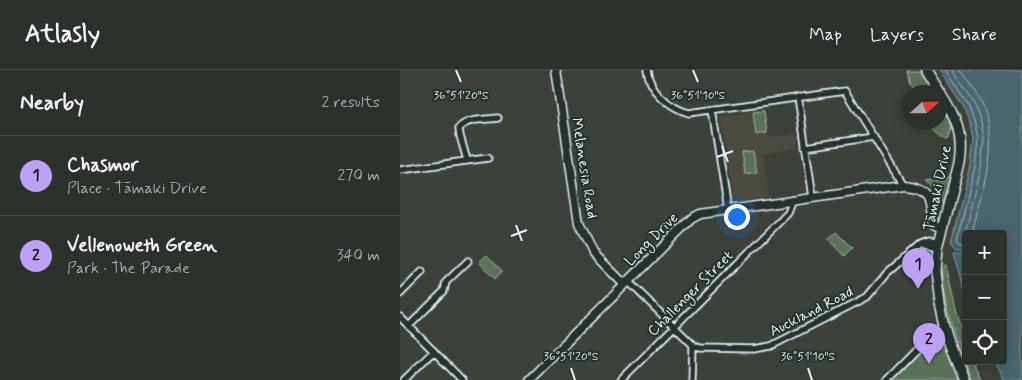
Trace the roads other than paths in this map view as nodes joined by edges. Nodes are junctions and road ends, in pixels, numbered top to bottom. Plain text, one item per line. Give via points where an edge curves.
1 (556, 70) edge
2 (647, 70) edge
3 (925, 70) edge
4 (935, 85) edge
5 (798, 97) junction
6 (947, 106) edge
7 (712, 110) junction
8 (498, 118) dead end
9 (874, 136) junction
10 (806, 147) junction
11 (488, 158) dead end
12 (468, 160) junction
13 (400, 170) edge
14 (903, 185) junction
15 (813, 197) junction
16 (793, 200) junction
17 (728, 210) junction
18 (943, 226) junction
19 (938, 245) junction
20 (468, 261) dead end
21 (422, 272) dead end
22 (627, 282) junction
23 (400, 294) edge
24 (400, 317) edge
25 (409, 326) junction
26 (944, 326) junction
27 (674, 327) junction
28 (693, 345) junction
29 (434, 351) junction
30 (404, 380) edge
31 (462, 380) edge
32 (529, 380) edge
33 (621, 380) edge
34 (692, 380) edge
35 (887, 380) edge
36 (964, 380) edge

1 - 22 street, Melanesia Road via 579,223 593,253 621,281
2 - 7 street via 653,89 679,108 689,113
3 - 4 main road, Tāmaki Drive
5 - 7 street
5 - 9 street via 845,91
5 - 10 street
6 - 18 main road, Tāmaki Drive via 956,122 961,143
7 - 17 street
8 - 12 street via 462,124 460,136
9 - 10 street
9 - 14 street
10 - 15 street
11 - 12 street
12 - 13 street
14 - 15 street, Long Drive
14 - 18 street, Long Drive via 925,192 931,201 932,213
15 - 16 street, Long Drive
16 - 17 street, Long Drive
16 - 27 street, Challenger Street via 788,213
17 - 22 street, Long Drive via 693,217
18 - 19 main road, Tāmaki Drive
19 - 26 main road, Tāmaki Drive via 936,282
19 - 28 street, Auckland Road via 928,241 920,244 887,272 867,297 771,346 754,349
20 - 25 street
21 - 23 street
22 - 27 street
22 - 32 street, Long Drive
24 - 25 street
25 - 29 street
26 - 35 street via 935,331
26 - 36 main road, Tāmaki Drive
27 - 28 street
27 - 33 street, Challenger Street
28 - 34 street
29 - 30 street
29 - 31 street

